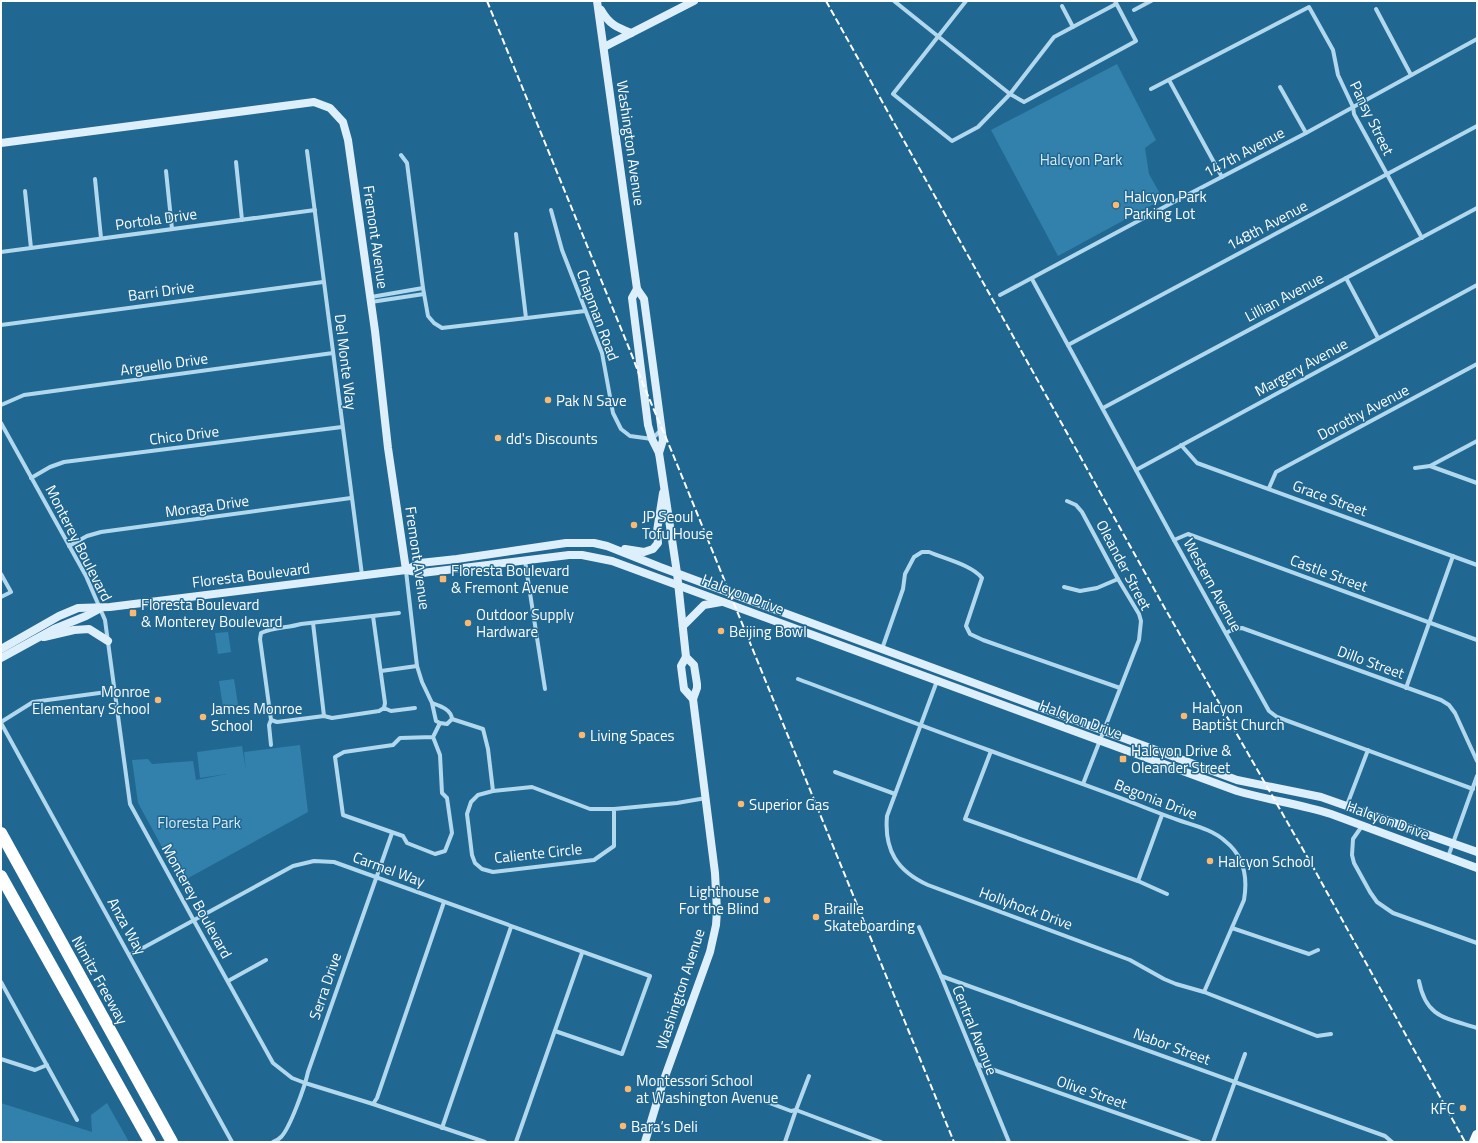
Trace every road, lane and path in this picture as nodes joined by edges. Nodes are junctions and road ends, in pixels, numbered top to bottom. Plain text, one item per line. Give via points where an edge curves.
1 (694, 1) edge
2 (894, 1) edge
3 (966, 1) edge
4 (1151, 1) edge
5 (598, 2) edge
6 (1116, 2) edge
7 (1062, 6) dead end
8 (1376, 9) dead end
9 (1134, 10) dead end
10 (1073, 27) junction
11 (631, 33) junction
12 (939, 37) junction
13 (1477, 39) edge
14 (604, 47) junction
15 (1411, 75) junction
16 (1169, 80) junction
17 (1280, 86) dead end
18 (1151, 89) dead end
19 (1010, 94) junction
20 (1353, 107) junction
21 (1477, 126) edge
22 (1306, 133) junction
23 (1, 143) edge
24 (307, 151) dead end
25 (401, 155) dead end
26 (236, 162) dead end
27 (166, 171) dead end
28 (1387, 174) junction
29 (1222, 177) junction
30 (95, 180) dead end
31 (25, 190) dead end
32 (1477, 208) edge
33 (315, 210) junction
34 (551, 210) dead end
35 (242, 220) junction
36 (172, 229) junction
37 (516, 234) dead end
38 (101, 238) junction
39 (1422, 238) junction
40 (32, 248) junction
41 (1, 252) edge
42 (1346, 278) junction
43 (1032, 279) junction
44 (324, 282) junction
45 (1477, 285) edge
46 (423, 288) junction
47 (637, 289) junction
48 (424, 294) junction
49 (1000, 295) dead end
50 (371, 299) junction
51 (585, 311) junction
52 (526, 318) junction
53 (1, 325) edge
54 (1378, 338) junction
55 (1068, 345) junction
56 (333, 353) junction
57 (1477, 364) edge
58 (1, 405) edge
59 (1102, 408) junction
60 (1, 423) edge
61 (342, 427) junction
62 (661, 430) junction
63 (652, 439) junction
64 (1477, 441) edge
65 (1181, 445) junction
66 (659, 452) junction
67 (1430, 466) junction
68 (1415, 468) dead end
69 (1136, 470) junction
70 (31, 478) junction
71 (1477, 483) edge
72 (664, 485) junction
73 (1269, 488) junction
74 (351, 498) junction
75 (1067, 500) dead end
76 (1174, 540) junction
77 (69, 546) junction
78 (607, 546) junction
79 (1453, 556) junction
80 (525, 560) junction
81 (1477, 565) edge
82 (406, 570) junction
83 (677, 573) junction
84 (1, 574) edge
85 (362, 575) junction
86 (1118, 579) junction
87 (678, 585) junction
88 (1064, 588) dead end
89 (1, 597) edge
90 (723, 602) junction
91 (99, 608) junction
92 (399, 613) dead end
93 (373, 616) junction
94 (1429, 622) junction
95 (313, 623) junction
96 (683, 626) junction
97 (1226, 633) junction
98 (34, 640) junction
99 (1477, 640) edge
100 (108, 641) junction
101 (1, 649) edge
102 (882, 649) junction
103 (686, 657) junction
104 (1, 658) edge
105 (417, 666) junction
106 (381, 671) junction
107 (798, 679) dead end
108 (937, 681) junction
109 (545, 688) dead end
110 (1120, 688) junction
111 (1406, 688) junction
112 (114, 691) junction
113 (693, 699) junction
114 (432, 703) junction
115 (384, 708) junction
116 (415, 708) dead end
117 (324, 716) junction
118 (452, 719) junction
119 (271, 720) junction
120 (1, 722) edge
121 (440, 723) junction
122 (921, 725) junction
123 (1104, 730) junction
124 (433, 737) junction
125 (1100, 741) junction
126 (271, 745) dead end
127 (1368, 750) junction
128 (991, 752) junction
129 (1477, 761) edge
130 (1204, 768) junction
131 (835, 772) dead end
132 (1183, 772) junction
133 (1477, 776) edge
134 (1083, 784) junction
135 (1473, 789) junction
136 (493, 791) junction
137 (895, 794) junction
138 (706, 798) junction
139 (1347, 806) junction
140 (614, 809) junction
141 (1162, 815) junction
142 (1362, 826) junction
143 (1, 833) edge
144 (392, 833) junction
145 (1453, 843) junction
146 (1477, 852) edge
147 (1448, 857) junction
148 (1477, 868) edge
149 (1, 876) edge
150 (376, 877) junction
151 (1138, 881) junction
152 (1167, 894) dead end
153 (444, 902) junction
154 (193, 919) junction
155 (511, 927) junction
156 (919, 927) dead end
157 (1232, 928) junction
158 (1477, 943) edge
159 (1318, 950) dead end
160 (582, 952) junction
161 (130, 955) junction
162 (266, 960) dead end
163 (940, 976) junction
164 (228, 981) junction
165 (1419, 981) dead end
166 (1, 982) edge
167 (1204, 992) junction
168 (1477, 1028) edge
169 (555, 1031) junction
170 (1331, 1034) dead end
171 (1245, 1054) dead end
172 (1, 1059) edge
173 (976, 1064) junction
174 (47, 1065) junction
175 (810, 1076) dead end
176 (1235, 1081) junction
177 (305, 1083) junction
178 (762, 1100) dead end
179 (373, 1104) junction
180 (796, 1110) junction
181 (78, 1120) dead end
182 (442, 1128) junction
183 (1477, 1135) edge
184 (281, 1138) junction
185 (150, 1142) edge
186 (172, 1142) edge
187 (232, 1142) edge
188 (273, 1142) edge
189 (284, 1142) edge
190 (485, 1142) edge
191 (516, 1142) edge
192 (645, 1142) edge
193 (785, 1142) edge
194 (881, 1142) edge
195 (1008, 1142) edge
196 (1199, 1142) edge
197 (1213, 1142) edge
198 (1392, 1142) edge
199 (1474, 1142) edge

1 - 11 main road
2 - 12 street
3 - 12 street
4 - 9 street
5 - 11 main road via 606,19 616,27
5 - 14 main road, Washington Avenue
6 - 10 street
6 - 19 street via 1136,41 1024,102
7 - 10 street
8 - 15 street
10 - 19 street via 1054,37
11 - 14 main road
12 - 19 street
12 - 19 street via 893,94 952,141 978,127
13 - 15 street, 147th Avenue
14 - 47 main road, Washington Avenue
15 - 20 street, 147th Avenue
16 - 18 street
16 - 20 street, Pansy Street via 1309,7 1333,50 1338,75
16 - 29 street
17 - 22 street
20 - 22 street, 147th Avenue
20 - 28 street, Pansy Street via 1354,114
21 - 28 street, 148th Avenue
22 - 29 street, 147th Avenue
23 - 50 main road, Fremont Avenue via 314,102 330,108 343,122 348,140
24 - 33 street, Del Monte Way
25 - 46 street via 407,163
26 - 35 street
27 - 36 street
28 - 39 street, Pansy Street
28 - 55 street, 148th Avenue
29 - 43 street, 147th Avenue
30 - 38 street
31 - 40 street
32 - 39 street, Lillian Avenue
33 - 35 street, Portola Drive
33 - 44 street, Del Monte Way
34 - 51 street, Chapman Road via 562,250
35 - 36 street, Portola Drive
36 - 38 street, Portola Drive
37 - 52 street
38 - 40 street, Portola Drive
39 - 42 street, Lillian Avenue
40 - 41 street, Portola Drive
42 - 54 street
42 - 59 street, Lillian Avenue
43 - 49 street, 147th Avenue
43 - 55 street, Western Avenue
44 - 53 street, Barri Drive
44 - 56 street, Del Monte Way
45 - 54 street, Margery Avenue
46 - 48 street
46 - 50 street
47 - 62 main road, Washington Avenue via 644,299
47 - 63 main road, Washington Avenue via 632,298
48 - 50 street
48 - 52 street via 428,316 442,328
50 - 82 main road, Fremont Avenue via 388,448
51 - 52 street
51 - 63 street, Chapman Road via 602,353 613,413 620,430 630,436
54 - 65 street, Margery Avenue
55 - 59 street, Western Avenue
56 - 58 street, Arguello Drive via 24,395
56 - 61 street, Del Monte Way
57 - 73 street, Dorothy Avenue via 1276,472
59 - 69 street, Western Avenue
60 - 70 street, Monterey Boulevard
61 - 70 street, Chico Drive via 64,462
61 - 74 street, Del Monte Way
62 - 63 street
62 - 66 main road, Washington Avenue via 663,440
63 - 66 main road, Washington Avenue
64 - 67 street
65 - 69 street, Margery Avenue
65 - 73 street, Grace Street via 1197,463
66 - 72 main road, Washington Avenue
67 - 68 street
67 - 71 street
69 - 76 street, Western Avenue
70 - 77 street, Monterey Boulevard
72 - 78 main road via 657,530 658,543 653,549 644,552
72 - 83 main road, Washington Avenue
73 - 79 street, Grace Street
74 - 77 street, Moraga Drive via 101,532
74 - 85 street, Del Monte Way
75 - 86 street, Oleander Street via 1082,512
76 - 94 street, Castle Street via 1188,534
76 - 97 street, Western Avenue
77 - 91 street, Monterey Boulevard via 89,582
78 - 82 main road, Floresta Boulevard via 594,543 566,543 420,563
78 - 83 main road, Floresta Boulevard
79 - 81 street, Grace Street
79 - 94 street
80 - 82 main road, Floresta Boulevard via 422,573
80 - 87 main road, Floresta Boulevard via 569,555 603,558
80 - 109 street
82 - 85 main road, Floresta Boulevard
82 - 105 street, Fremont Avenue
83 - 87 main road, Washington Avenue
83 - 102 main road, Halcyon Drive
84 - 89 street via 11,592
85 - 91 main road, Floresta Boulevard
86 - 88 street via 1097,588 1080,591
86 - 110 street, Oleander Street via 1141,621 1139,640
87 - 90 main road, Halcyon Drive
87 - 96 main road, Washington Avenue
90 - 96 main road via 704,605
90 - 108 main road, Halcyon Drive
91 - 98 main road, Floresta Boulevard
91 - 100 street, Monterey Boulevard via 105,620
91 - 101 main road, Floresta Boulevard via 78,608
92 - 93 street
93 - 95 street
93 - 106 street
94 - 99 street, Castle Street
94 - 111 street
95 - 117 street
95 - 119 street via 266,630 262,633 260,639
96 - 103 main road, Washington Avenue
97 - 111 street, Dillo Street via 1242,628
97 - 127 street, Western Avenue via 1269,712
98 - 100 main road via 89,629
98 - 104 main road, Floresta Boulevard
100 - 112 street, Monterey Boulevard
102 - 110 street via 904,589 905,574 914,557 922,552 929,552 970,568 982,578 966,626 970,634
102 - 123 main road, Halcyon Drive
103 - 113 main road, Washington Avenue via 694,665 697,688
103 - 113 main road, Washington Avenue via 681,666 684,689
105 - 106 street
105 - 114 street, Fremont Avenue
106 - 115 street via 386,703
107 - 122 street, Begonia Drive
108 - 122 street, Hollyhock Drive
108 - 125 main road, Halcyon Drive
110 - 123 street, Oleander Street
111 - 129 street, Dillo Street via 1449,705 1455,712
112 - 120 street, Anza Way via 33,702
112 - 154 street, Monterey Boulevard via 130,804
113 - 138 main road, Washington Avenue
114 - 118 street via 446,709
114 - 121 street, Fremont Avenue via 436,721
115 - 116 street via 391,711
115 - 117 street via 379,711 332,718
117 - 119 street via 277,722
118 - 121 street via 447,724
118 - 136 street via 483,729
119 - 126 street
120 - 161 street, Anza Way
121 - 124 street
122 - 128 street, Begonia Drive
122 - 137 street, Hollyhock Drive
123 - 125 street, Oleander Street
123 - 130 main road, Halcyon Drive
124 - 144 street via 440,755 442,793 447,798 452,833 445,851 435,854 407,843 403,836
124 - 144 street via 400,738 393,745 344,752 334,757 343,815
125 - 132 main road, Halcyon Drive
125 - 134 street, Oleander Street
127 - 135 street, Western Avenue
127 - 139 street
128 - 134 street, Begonia Drive
128 - 151 street via 965,819
130 - 132 main road
130 - 139 main road, Halcyon Drive via 1237,780 1321,797
131 - 137 street
132 - 142 main road, Halcyon Drive via 1237,791 1314,809
133 - 135 street
134 - 141 street, Begonia Drive
135 - 145 street
136 - 140 street via 532,787 590,809
136 - 140 street, Caliente Circle via 478,795 471,802 467,814 475,863 482,869 493,872 594,860 614,846
137 - 167 street, Hollyhock Drive via 887,816 887,839 899,865 917,880 1130,960 1164,979
138 - 140 street
138 - 192 main road, Washington Avenue via 715,873 716,925 710,952 662,1085
139 - 145 main road, Halcyon Drive
141 - 151 street
141 - 157 street, Begonia Drive via 1209,831 1234,848 1245,872 1246,886 1244,900
142 - 147 main road, Halcyon Drive
142 - 158 street via 1353,839 1352,855 1377,902 1393,913
143 - 186 highway, Nimitz Freeway
144 - 150 street, Serra Drive
145 - 146 main road, Halcyon Drive
145 - 147 street
147 - 148 main road, Halcyon Drive
149 - 185 highway
150 - 153 street, Carmel Way
150 - 154 street, Carmel Way via 334,862 314,861 293,866
150 - 177 street, Serra Drive
151 - 152 street
153 - 155 street, Carmel Way
153 - 179 street
154 - 161 street, Carmel Way
154 - 164 street, Monterey Boulevard
155 - 160 street, Carmel Way
155 - 182 street
156 - 163 street, Central Avenue
157 - 159 street via 1309,954
157 - 167 street, Begonia Drive
160 - 169 street
160 - 169 street, Carmel Way via 650,976 622,1054
161 - 187 street, Anza Way
162 - 164 street
163 - 173 street, Central Avenue
163 - 176 street, Nabor Street
164 - 177 street, Monterey Boulevard via 273,1063 292,1078
165 - 168 street via 1423,997 1434,1012
166 - 174 street
167 - 170 street, Hollyhock Drive via 1317,1036
169 - 191 street
171 - 176 street
172 - 174 street via 35,1070
173 - 195 street, Central Avenue
173 - 196 street, Olive Street
174 - 181 street
175 - 180 street
176 - 197 street
176 - 198 street, Nabor Street via 1385,1136
177 - 179 street, Monterey Boulevard
177 - 184 street, Serra Drive
178 - 180 street via 791,1111
179 - 182 street, Monterey Boulevard
180 - 193 street
180 - 194 street
182 - 190 street, Monterey Boulevard
183 - 199 main road
184 - 188 street
184 - 189 street

